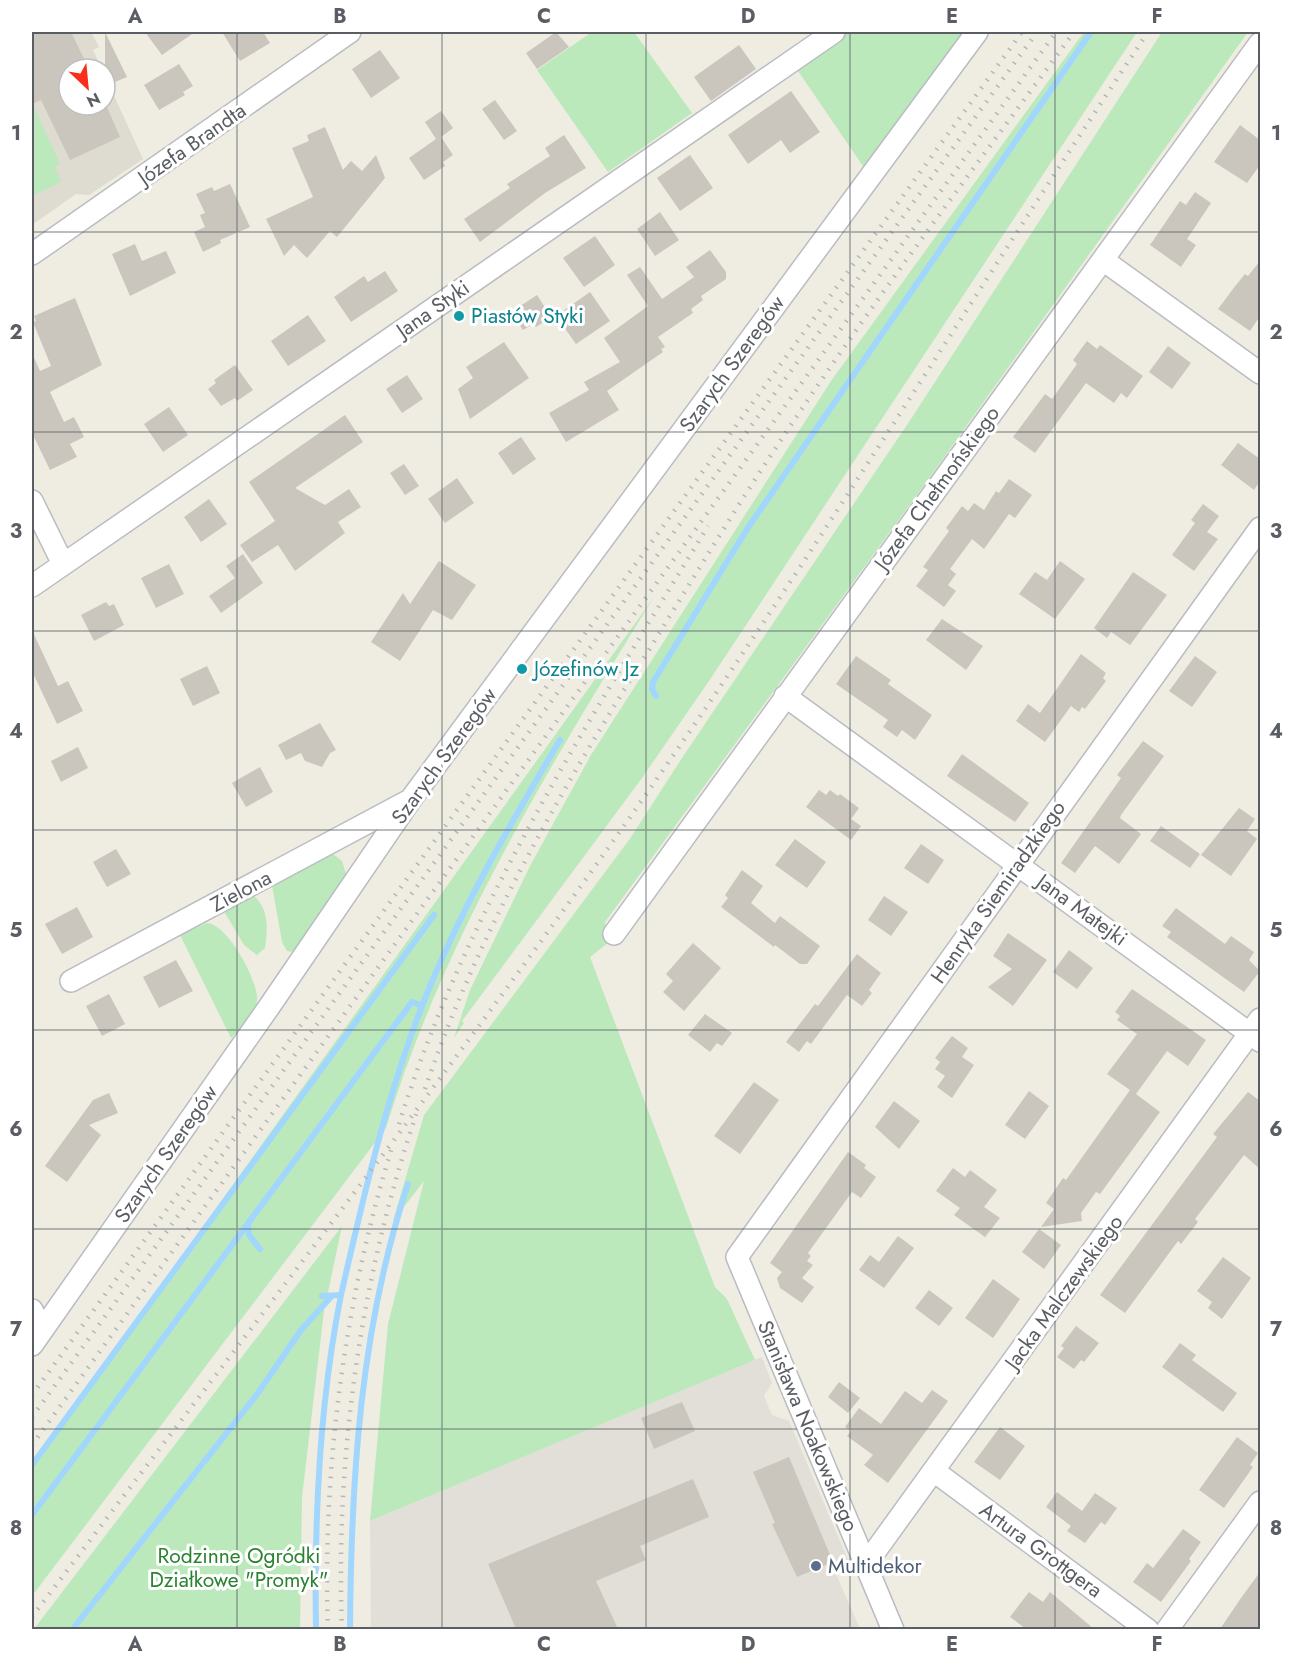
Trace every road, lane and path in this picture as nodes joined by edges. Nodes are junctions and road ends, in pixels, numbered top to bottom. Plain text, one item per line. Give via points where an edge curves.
1 (350, 32) edge
2 (834, 32) edge
3 (977, 32) edge
4 (1260, 43) edge
5 (32, 254) edge
6 (1103, 260) junction
7 (1260, 373) edge
8 (32, 501) edge
9 (1260, 528) edge
10 (63, 564) junction
11 (32, 586) edge
12 (785, 696) junction
13 (411, 800) junction
14 (1018, 864) junction
15 (614, 934) dead end
16 (71, 981) dead end
17 (1257, 1031) edge
18 (736, 1257) joint
19 (32, 1310) edge
20 (37, 1338) edge
21 (934, 1471) junction
22 (1260, 1502) edge
23 (866, 1564) junction
24 (893, 1629) edge
25 (1148, 1629) edge
26 (1167, 1629) edge

1 - 5 street, Józefa Brandta
2 - 10 street, Jana Styki
3 - 13 street, Szarych Szeregów
4 - 6 street, Józefa Chełmońskiego
6 - 7 street
6 - 12 street, Józefa Chełmońskiego
8 - 10 street
9 - 14 street, Henryka Siemiradzkiego
10 - 11 street, Jana Styki
12 - 14 street, Jana Matejki
12 - 15 street, Józefa Chełmońskiego
13 - 16 street, Zielona
13 - 20 street, Szarych Szeregów
14 - 17 street, Jana Matejki
14 - 18 street, Henryka Siemiradzkiego
17 - 21 street, Jacka Malczewskiego
18 - 23 street, Stanisława Noakowskiego
19 - 20 street
21 - 23 street, Jacka Malczewskiego
21 - 25 street, Artura Grottgera
22 - 26 street
23 - 24 street, Stanisława Noakowskiego

